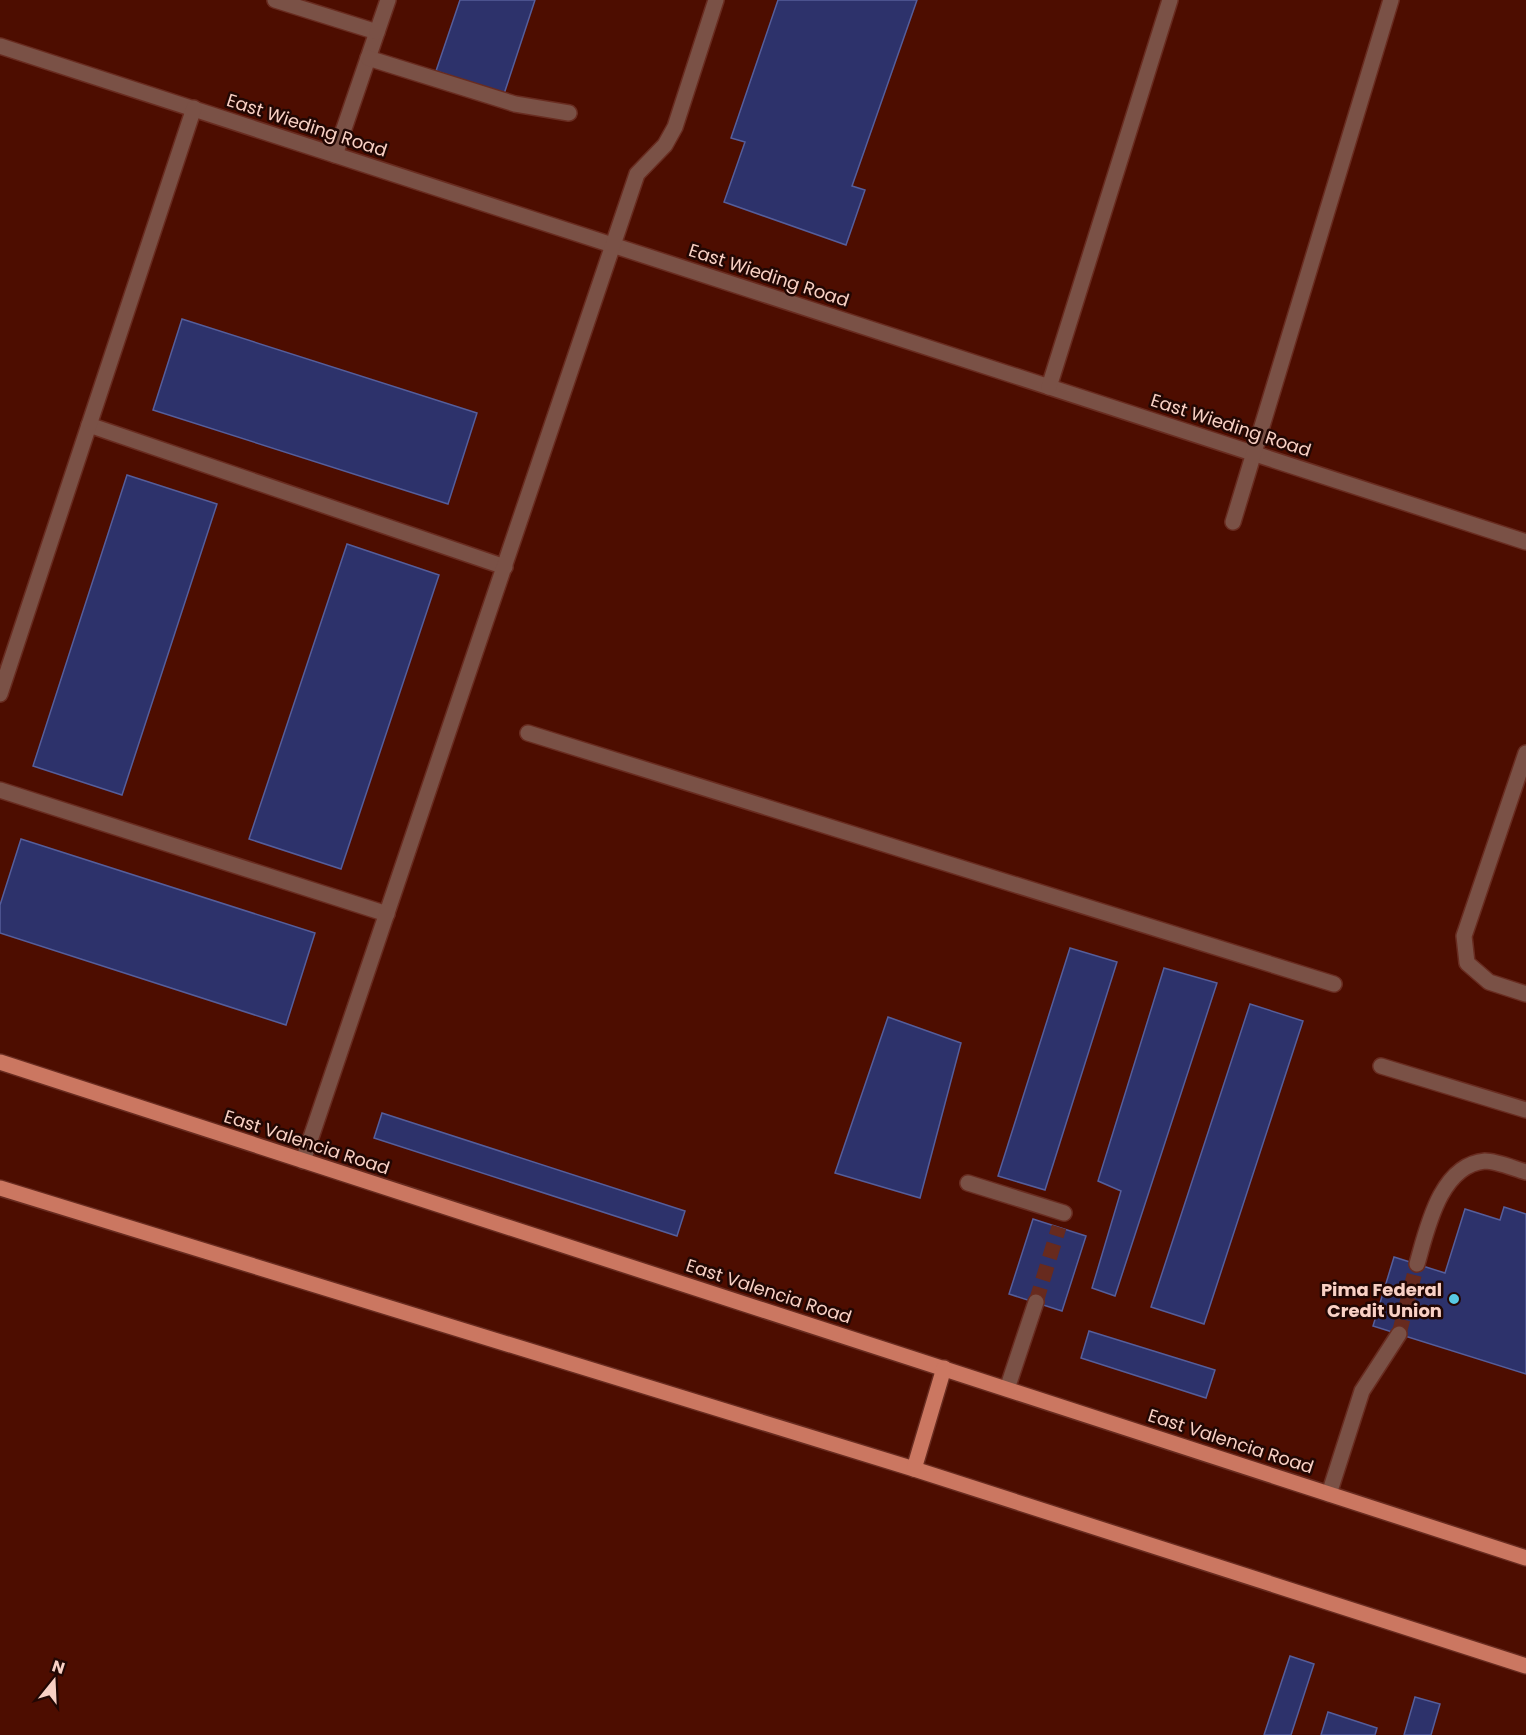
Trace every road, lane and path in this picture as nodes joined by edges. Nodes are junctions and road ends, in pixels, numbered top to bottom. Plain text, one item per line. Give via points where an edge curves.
1 (275, 0) edge
2 (388, 0) edge
3 (716, 0) edge
4 (1170, 0) edge
5 (1391, 0) edge
6 (377, 32) junction
7 (0, 46) edge
8 (368, 58) junction
9 (194, 108) junction
10 (569, 113) dead end
11 (335, 155) junction
12 (612, 244) junction
13 (1049, 387) junction
14 (89, 425) junction
15 (1252, 453) junction
16 (1233, 522) dead end
17 (1526, 542) edge
18 (505, 567) junction
19 (0, 694) edge
20 (528, 733) dead end
21 (1526, 753) edge
22 (0, 790) edge
23 (387, 914) junction
24 (1334, 984) dead end
25 (1526, 994) edge
26 (0, 1062) edge
27 (1381, 1066) dead end
28 (1526, 1110) edge
29 (303, 1161) junction
30 (1526, 1172) edge
31 (968, 1183) dead end
32 (0, 1188) edge
33 (1064, 1213) dead end
34 (1417, 1264) tunnel mouth
35 (1036, 1302) tunnel mouth
36 (1399, 1334) tunnel mouth
37 (944, 1368) junction
38 (1008, 1389) junction
39 (914, 1469) junction
40 (1329, 1494) junction
41 (1526, 1558) edge
42 (1526, 1666) edge

1 - 6 street
2 - 6 street
3 - 12 street via 675,127 666,145 637,174
4 - 13 street
5 - 15 street
6 - 8 street
7 - 9 street, East Wieding Road
8 - 10 street via 515,104
8 - 11 street
9 - 11 street, East Wieding Road
9 - 14 street
11 - 12 street, East Wieding Road
12 - 13 street, East Wieding Road
12 - 18 street
13 - 15 street, East Wieding Road
14 - 18 street
14 - 19 street
15 - 16 street
15 - 17 street, East Wieding Road
18 - 23 street
20 - 24 street
21 - 25 street via 1464,936 1467,963 1489,982
22 - 23 street
23 - 29 street
26 - 29 main road, East Valencia Road
27 - 28 street
29 - 37 main road, East Valencia Road
30 - 34 street via 1485,1161 1453,1174 1430,1216
31 - 33 street
32 - 39 main road
35 - 38 street
36 - 40 street via 1362,1391
37 - 38 main road, East Valencia Road
37 - 39 main road
38 - 40 main road, East Valencia Road
39 - 42 main road
40 - 41 main road, East Valencia Road

